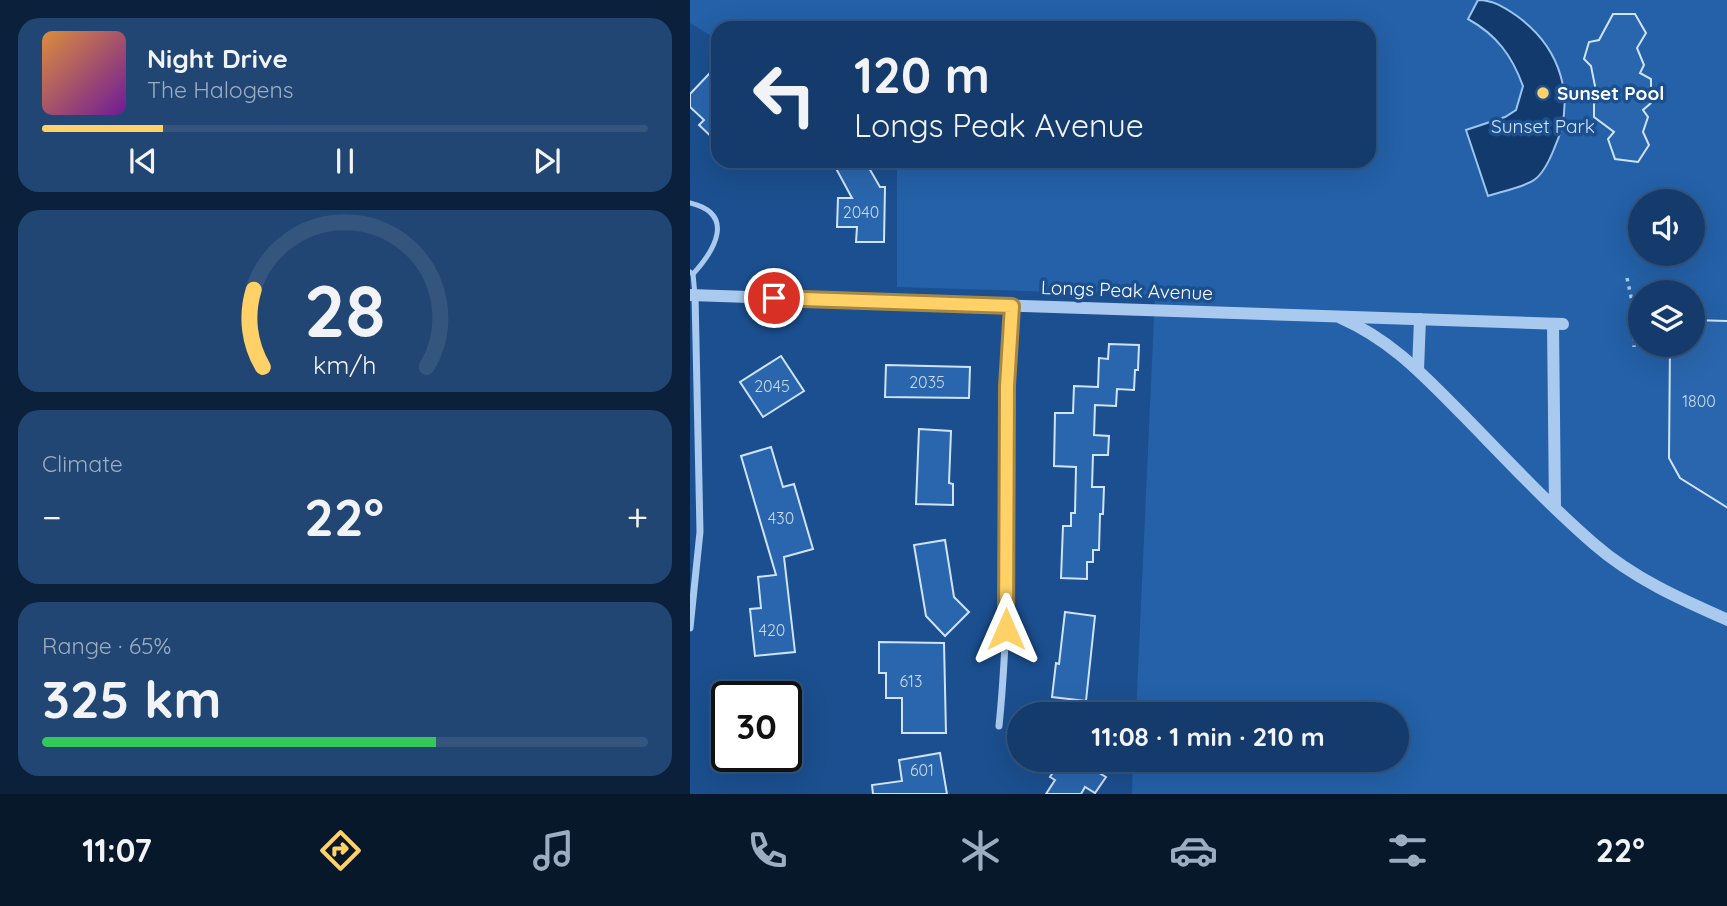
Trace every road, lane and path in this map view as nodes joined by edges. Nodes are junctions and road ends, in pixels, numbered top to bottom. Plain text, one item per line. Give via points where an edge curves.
1 (690, 203) edge
2 (691, 272) edge
3 (1626, 278) dead end
4 (1628, 286) edge
5 (692, 295) edge
6 (1012, 306) junction
7 (1334, 316) junction
8 (1420, 318) junction
9 (1418, 370) junction
10 (1555, 508) junction
11 (1728, 620) edge
12 (690, 628) edge
13 (999, 726) dead end

1 - 2 lane via 713,214 718,229 706,260
2 - 5 lane
3 - 4 path
5 - 6 street, Longs Peak Avenue
5 - 12 street via 700,532
6 - 7 street, Longs Peak Avenue
6 - 13 street via 1007,386 1006,656
7 - 8 street, Longs Peak Avenue
7 - 9 street via 1381,339
8 - 9 street
8 - 10 street, Longs Peak Avenue via 1558,324
9 - 10 street
10 - 11 street via 1625,568

